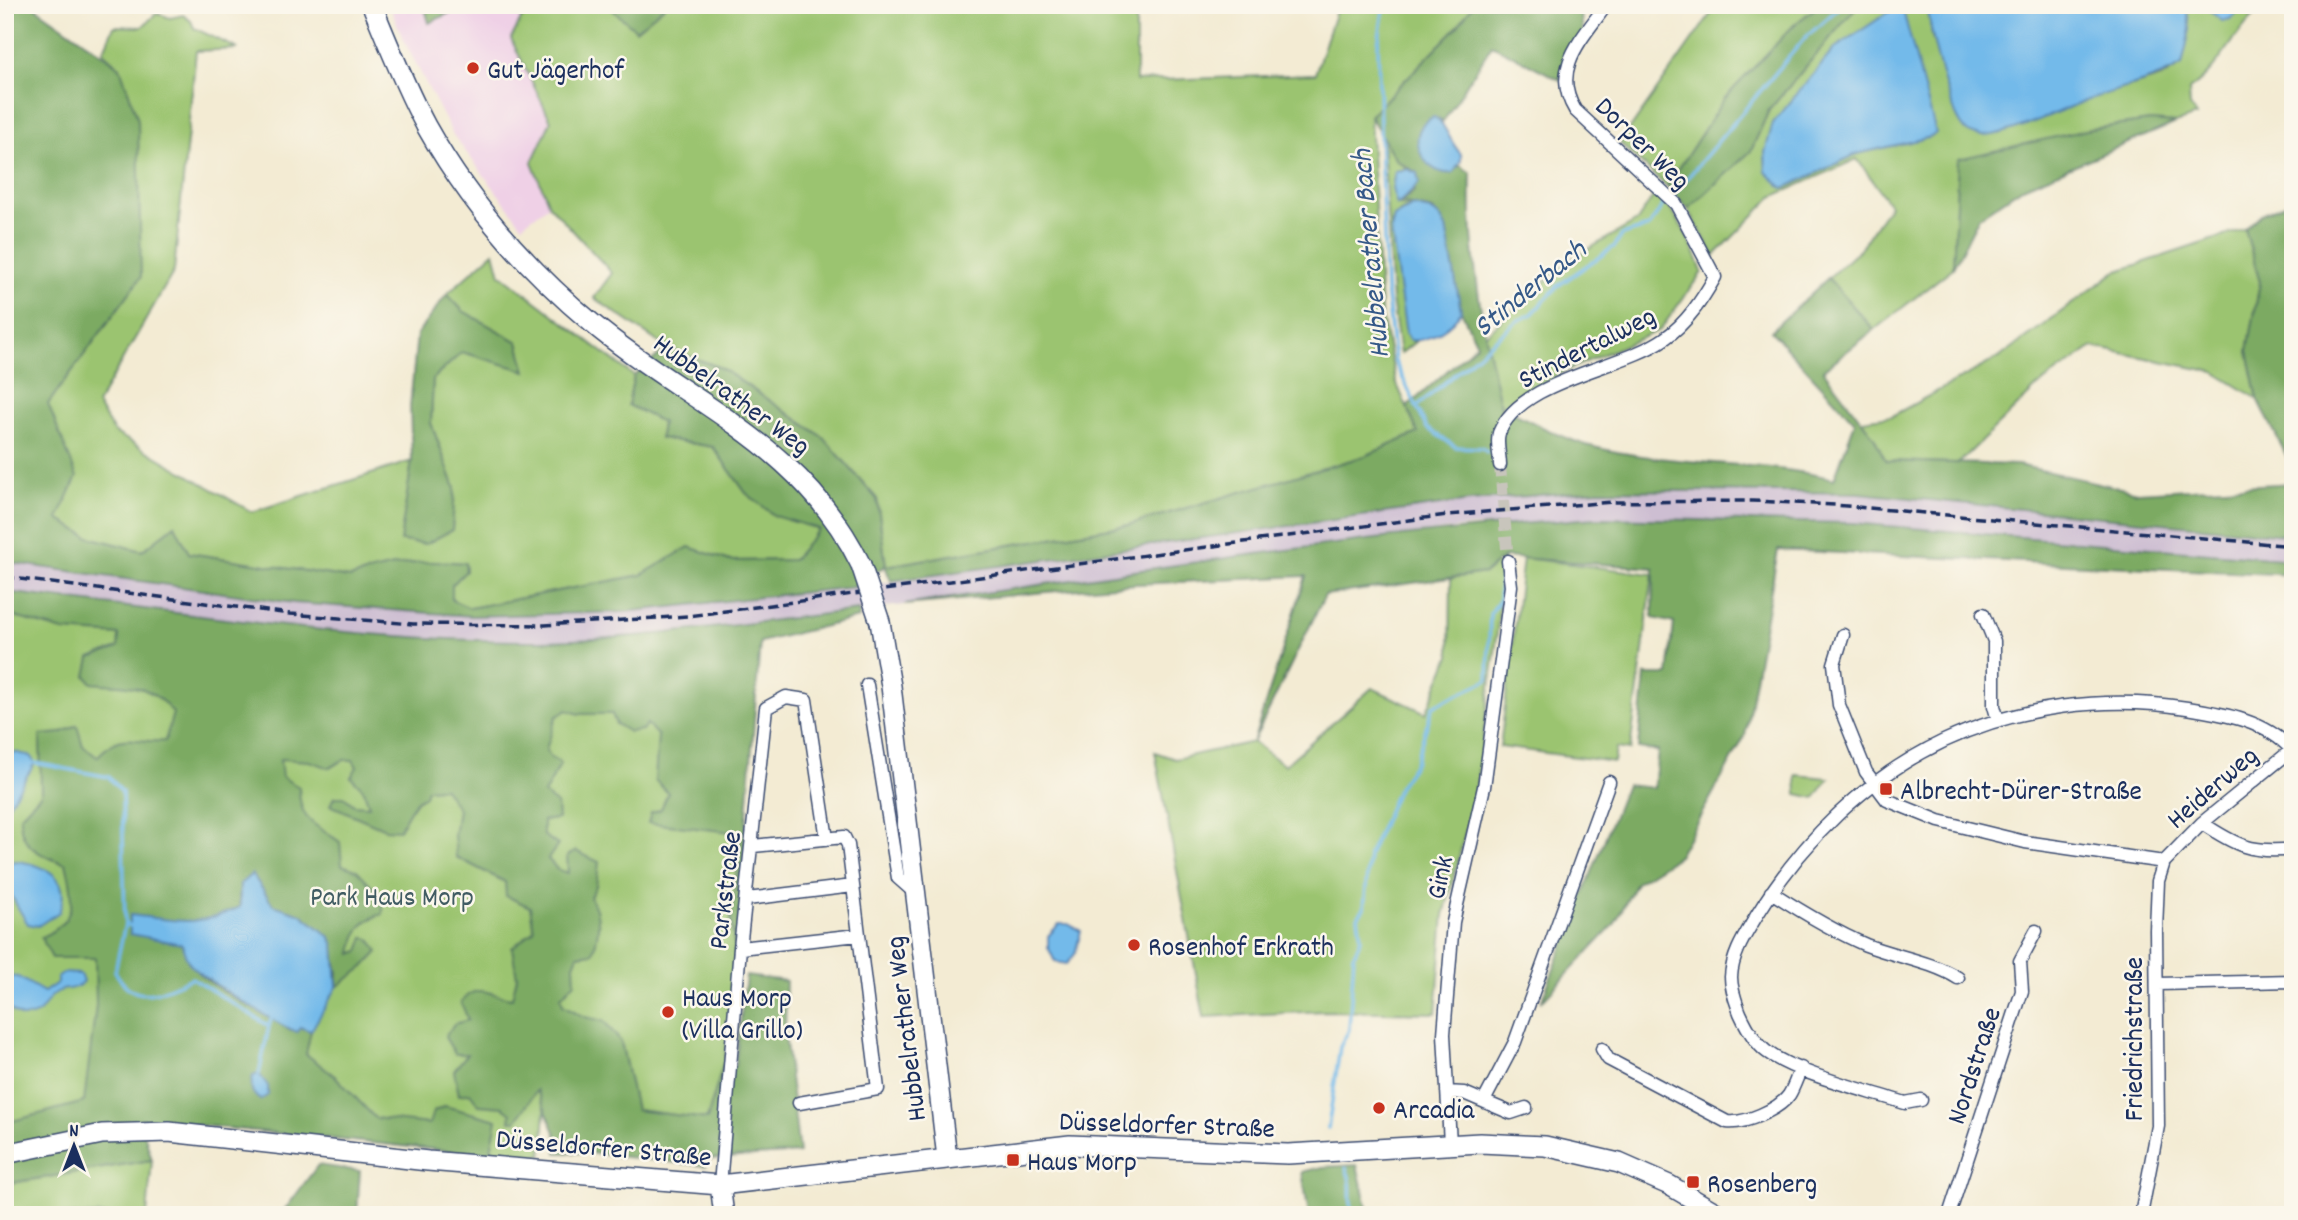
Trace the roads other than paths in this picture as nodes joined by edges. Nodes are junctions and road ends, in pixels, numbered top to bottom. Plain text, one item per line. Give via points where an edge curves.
1 (372, 5) edge
2 (1606, 5) edge
3 (1715, 276) joint
4 (1500, 465) tunnel mouth
5 (1508, 561) tunnel mouth
6 (1983, 614) dead end
7 (1843, 635) dead end
8 (867, 685) dead end
9 (1998, 720) junction
10 (2292, 750) edge
11 (1609, 782) dead end
12 (1873, 784) junction
13 (2202, 823) junction
14 (827, 839) junction
15 (753, 846) junction
16 (2293, 849) edge
17 (2164, 862) junction
18 (853, 886) junction
19 (1771, 892) junction
20 (915, 894) junction
21 (747, 899) junction
22 (2036, 931) dead end
23 (858, 935) junction
24 (740, 948) junction
25 (1958, 978) dead end
26 (2293, 981) edge
27 (2158, 984) junction
28 (1602, 1049) dead end
29 (1801, 1068) junction
30 (1447, 1091) junction
31 (1921, 1100) dead end
32 (1484, 1101) junction
33 (799, 1103) dead end
34 (1526, 1108) dead end
35 (1450, 1144) junction
36 (5, 1154) edge
37 (947, 1158) junction
38 (720, 1185) junction
39 (724, 1215) edge
40 (1720, 1215) edge
41 (1949, 1215) edge
42 (2141, 1215) edge

1 - 20 main road, Hubbelrather Weg, bridge via 428,128 464,186 503,236 608,337 769,448 829,510 861,565 880,622
2 - 3 street, Dorper Weg via 1574,50 1565,79 1566,96 1575,110 1666,194 1689,225
3 - 4 street, Stindertalweg via 1700,302 1664,339 1517,409 1498,435
5 - 30 street, Gink via 1511,586 1484,787 1453,922 1444,1034
6 - 9 street via 1994,641
7 - 12 street via 1834,664 1839,705
8 - 20 street, Hubbelrather Weg via 898,878
9 - 10 street via 2075,705 2174,706 2256,724 2281,737
9 - 12 street via 1944,741
10 - 13 street, Heiderweg
11 - 32 street via 1515,1042
12 - 17 street via 1886,800 1951,824 2025,842
12 - 19 street via 1825,825
13 - 16 street via 2233,843 2257,851
13 - 17 street, Heiderweg
14 - 15 street
14 - 15 street, Parkstraße via 806,700 786,697 766,708
14 - 18 street via 844,837
15 - 21 street, Parkstraße
17 - 27 street, Friedrichstraße via 2158,881
18 - 21 street
18 - 23 street
19 - 25 street via 1867,945 1940,967
19 - 29 street via 1737,951 1731,978 1746,1027 1766,1051
20 - 37 main road, Hubbelrather Weg
21 - 24 street, Parkstraße
22 - 41 street, Nordstraße via 2020,961 2022,991
23 - 24 street
23 - 33 street via 878,1089
24 - 38 street, Parkstraße
26 - 27 street
27 - 42 street, Friedrichstraße via 2158,1126
28 - 29 street via 1608,1059 1734,1123 1768,1111 1788,1096
29 - 31 street via 1905,1103
30 - 32 street
30 - 35 street, Gink
32 - 34 street via 1511,1113
35 - 37 main road, Düsseldorfer Straße via 1274,1154 1085,1145
35 - 40 main road, Düsseldorfer Straße via 1545,1146 1600,1158 1669,1185
36 - 38 main road, Düsseldorfer Straße via 94,1135 169,1132 428,1161
37 - 38 main road, Düsseldorfer Straße
38 - 39 main road

